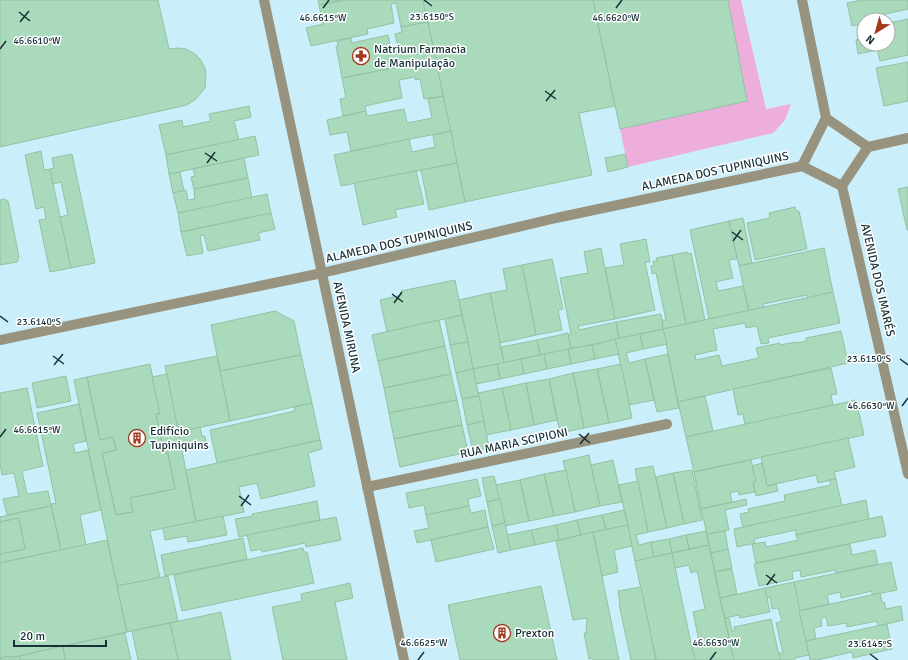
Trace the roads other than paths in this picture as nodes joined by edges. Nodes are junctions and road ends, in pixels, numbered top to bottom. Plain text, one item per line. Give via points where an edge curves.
1 (264, 0) edge
2 (802, 0) edge
3 (826, 118) junction
4 (908, 138) edge
5 (868, 147) junction
6 (802, 166) junction
7 (842, 186) junction
8 (322, 273) junction
9 (0, 340) edge
10 (667, 424) dead end
11 (908, 474) edge
12 (367, 487) junction
13 (404, 660) edge

1 - 8 street, AVENIDA MIRUNA
2 - 3 street
3 - 5 street
3 - 6 street
4 - 5 street
5 - 7 street
6 - 7 street
6 - 8 street, ALAMEDA DOS TUPINIQUINS via 564,217
7 - 11 street, AVENIDA DOS IMARÉS
8 - 9 street, ALAMEDA DOS TUPINIQUINS
8 - 12 street, AVENIDA MIRUNA
10 - 12 street, RUA MARIA SCIPIONI
12 - 13 street, AVENIDA MIRUNA

